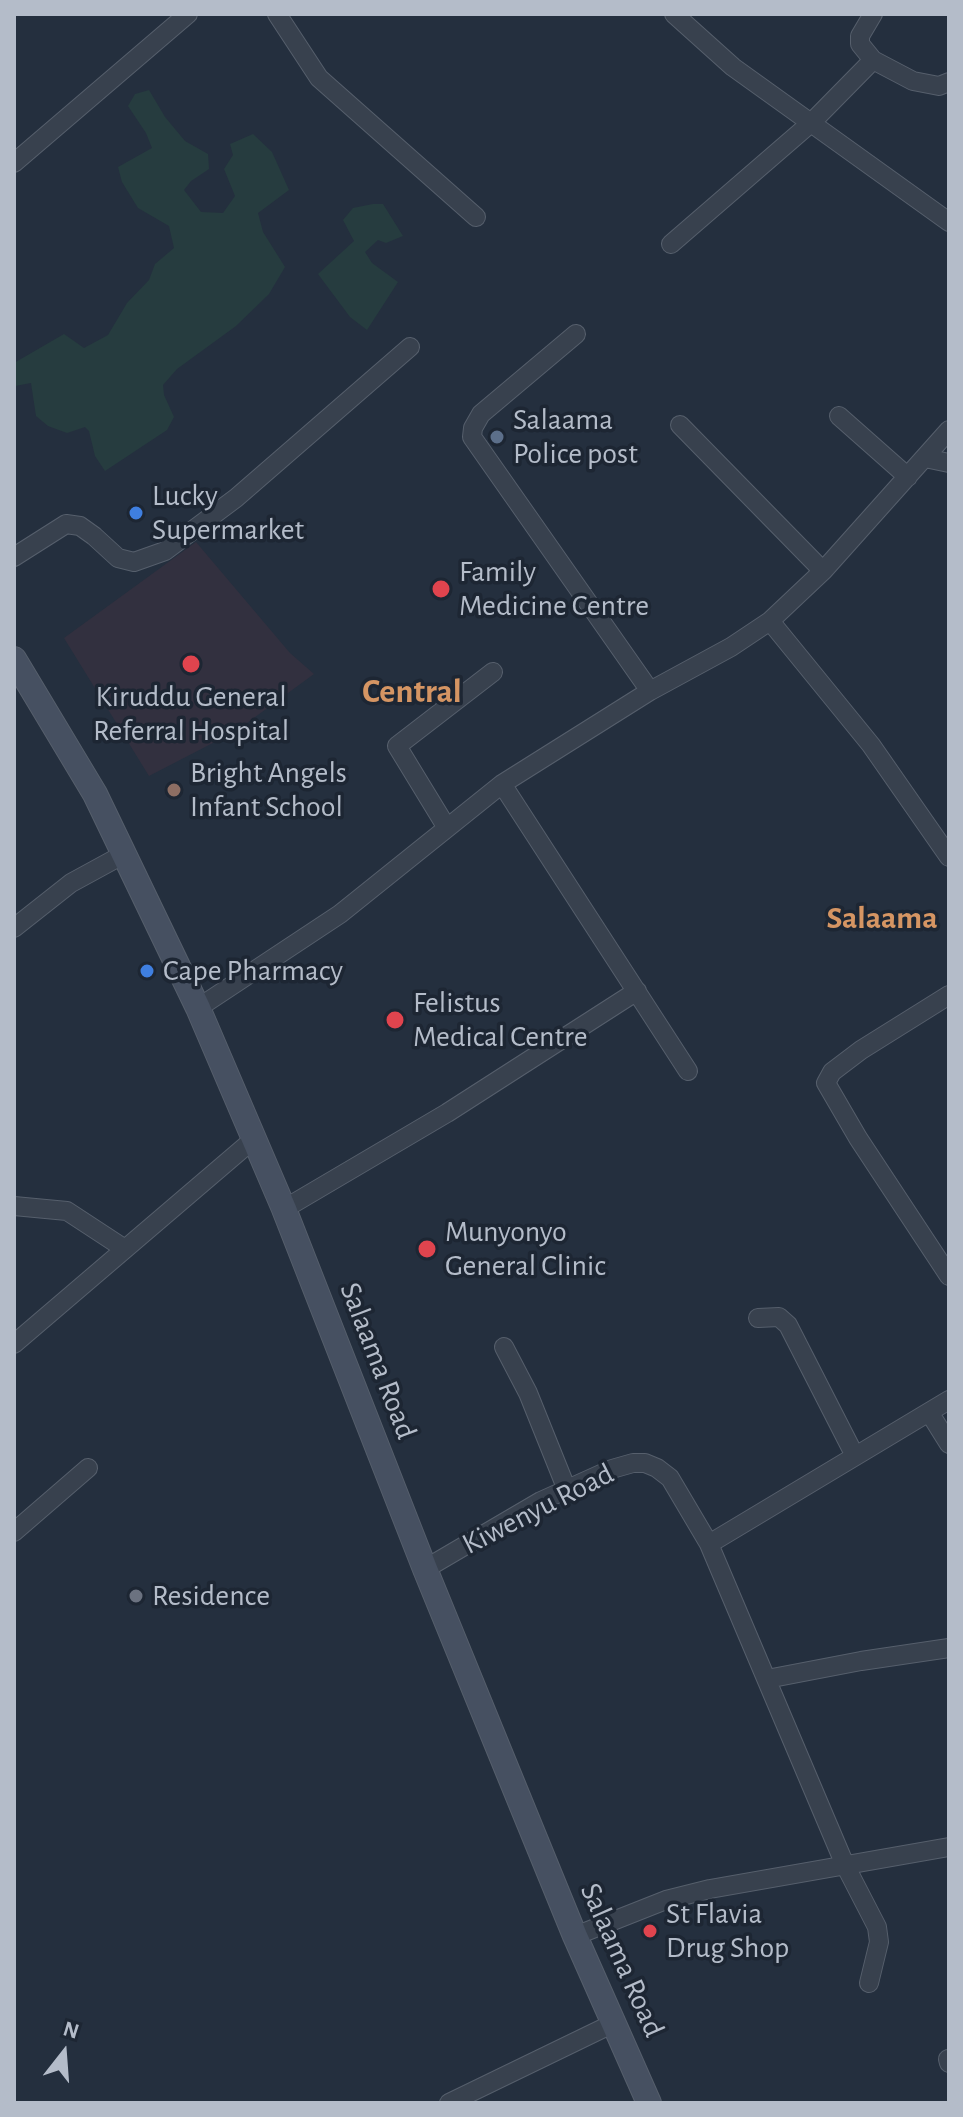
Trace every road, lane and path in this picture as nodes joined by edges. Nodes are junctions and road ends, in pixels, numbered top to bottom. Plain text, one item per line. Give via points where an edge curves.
1 (188, 14) edge
2 (277, 14) edge
3 (674, 14) edge
4 (873, 14) edge
5 (873, 60) junction
6 (949, 82) edge
7 (812, 122) junction
8 (14, 163) edge
9 (476, 217) dead end
10 (949, 222) edge
11 (671, 244) dead end
12 (576, 334) dead end
13 (410, 347) dead end
14 (839, 416) dead end
15 (680, 425) dead end
16 (949, 430) edge
17 (925, 458) junction
18 (949, 463) edge
19 (908, 477) junction
20 (14, 557) edge
21 (823, 571) junction
22 (770, 621) junction
23 (14, 659) edge
24 (493, 672) dead end
25 (650, 691) junction
26 (502, 784) junction
27 (447, 828) junction
28 (126, 853) junction
29 (949, 857) edge
30 (14, 928) edge
31 (637, 991) junction
32 (949, 995) edge
33 (198, 1008) junction
34 (688, 1071) dead end
35 (255, 1138) junction
36 (14, 1206) edge
37 (284, 1209) junction
38 (125, 1249) junction
39 (949, 1276) edge
40 (758, 1318) dead end
41 (14, 1344) edge
42 (504, 1347) dead end
43 (949, 1400) edge
44 (929, 1412) junction
45 (949, 1444) edge
46 (855, 1456) junction
47 (88, 1468) dead end
48 (567, 1490) junction
49 (14, 1532) edge
50 (709, 1544) junction
51 (425, 1569) junction
52 (949, 1648) edge
53 (767, 1679) junction
54 (949, 1847) edge
55 (845, 1865) junction
56 (575, 1936) junction
57 (869, 1983) dead end
58 (614, 2023) junction
59 (449, 2103) edge
60 (649, 2103) edge

1 - 8 street
2 - 9 street via 319,78
3 - 7 street via 714,52
4 - 5 street via 860,44
5 - 6 street via 913,81 939,86
5 - 7 street
7 - 10 street
7 - 11 street
12 - 25 street via 481,414 472,437
13 - 20 street via 236,498 165,551 134,562 118,558 80,526 66,524
14 - 19 street
15 - 21 street
16 - 17 street
17 - 18 street
17 - 19 street
19 - 21 street
21 - 22 street
22 - 25 street
22 - 29 street via 871,745
23 - 28 main road, Salaama Road
24 - 27 street via 397,746
25 - 26 street
26 - 27 street
26 - 31 street
27 - 33 street via 340,914
28 - 30 street via 71,883
28 - 33 main road, Salaama Road
31 - 34 street
31 - 37 street
32 - 39 street via 861,1050 826,1083
33 - 35 main road, Salaama Road
35 - 37 main road, Salaama Road
35 - 38 street
36 - 38 street via 67,1211
37 - 51 main road, Salaama Road
38 - 41 street
40 - 46 street via 779,1317 788,1325
42 - 48 street
43 - 44 street
44 - 45 street
44 - 46 street
46 - 50 street
47 - 49 street
48 - 50 street, Kiwenyu Road via 612,1469 645,1463 670,1478
48 - 51 street, Kiwenyu Road
50 - 53 street, Kiwenyu Road
51 - 56 main road, Salaama Road
52 - 53 street
53 - 55 street, Kiwenyu Road
54 - 55 street
55 - 56 street via 666,1900
55 - 57 street, Kiwenyu Road via 877,1927 879,1942
56 - 58 main road, Salaama Road
58 - 59 street
58 - 60 main road, Salaama Road

